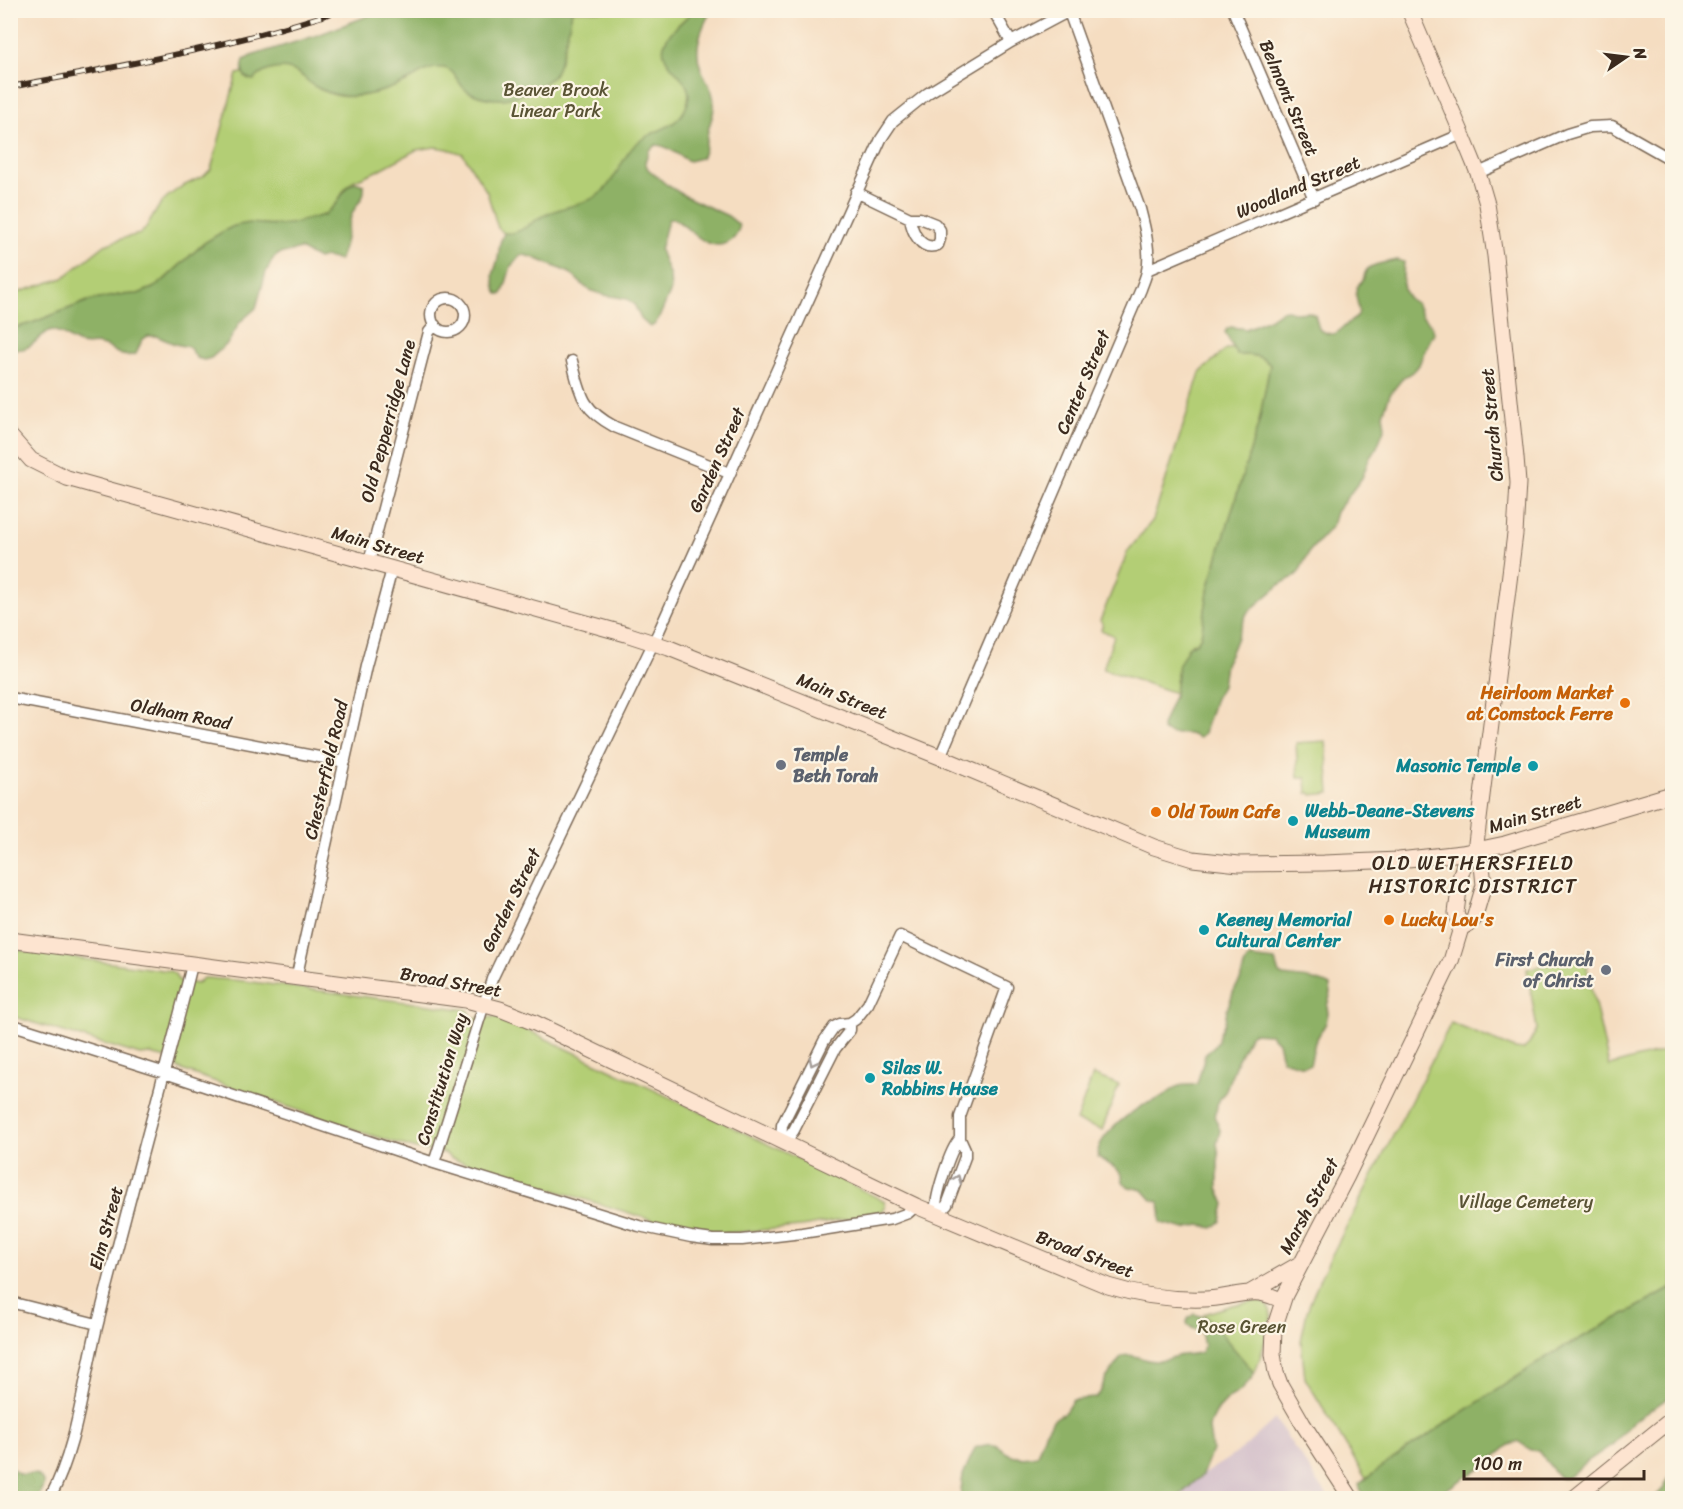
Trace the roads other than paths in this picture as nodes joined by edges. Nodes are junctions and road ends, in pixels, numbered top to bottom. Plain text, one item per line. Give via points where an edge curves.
1 (993, 10) edge
2 (1233, 10) edge
3 (1070, 11) edge
4 (1412, 11) edge
5 (1011, 42) junction
6 (1462, 134) junction
7 (1672, 160) edge
8 (1478, 173) junction
9 (856, 192) junction
10 (1314, 199) junction
11 (909, 218) dead end
12 (1148, 270) junction
13 (435, 325) dead end
14 (572, 361) dead end
15 (10, 436) edge
16 (729, 473) junction
17 (369, 562) junction
18 (392, 569) junction
19 (653, 642) junction
20 (10, 698) edge
21 (940, 757) junction
22 (345, 762) junction
23 (1672, 794) edge
24 (1475, 851) junction
25 (1461, 928) junction
26 (10, 940) edge
27 (192, 965) junction
28 (296, 979) junction
29 (483, 1004) junction
30 (10, 1024) edge
31 (165, 1073) junction
32 (781, 1142) junction
33 (434, 1163) junction
34 (916, 1206) junction
35 (936, 1215) junction
36 (1301, 1263) junction
37 (1244, 1294) junction
38 (1282, 1300) junction
39 (10, 1302) edge
40 (97, 1324) junction
41 (1672, 1419) edge
42 (50, 1498) edge
43 (1351, 1498) edge
44 (1575, 1498) edge

1 - 5 street
2 - 10 street, Belmont Street
3 - 5 street, Garden Street
3 - 12 street, Center Street via 1140,209
4 - 6 street, Church Street
5 - 9 street, Garden Street via 928,93 893,121
6 - 8 street, Church Street
6 - 10 street, Woodland Street
7 - 8 street via 1612,126 1590,127
8 - 24 street, Church Street via 1492,231 1518,483
9 - 11 street
9 - 16 street, Garden Street
10 - 12 street, Woodland Street
12 - 21 street, Center Street
13 - 17 street, Old Pepperridge Lane via 429,332
14 - 16 street via 583,400 600,419
15 - 17 street, Main Street via 31,459 67,478
16 - 19 street, Garden Street
17 - 18 street, Main Street
18 - 19 street, Main Street
18 - 22 street, Chesterfield Road
19 - 21 street, Main Street
19 - 29 street, Garden Street via 499,962
20 - 22 street, Oldham Road
21 - 24 street, Main Street via 1154,847 1193,859 1239,864 1324,863
22 - 28 street, Chesterfield Road
23 - 24 street, Main Street
24 - 25 street, Marsh Street via 1461,874 1456,913
24 - 25 street, Marsh Street via 1483,867 1484,885 1474,919
25 - 36 street, Marsh Street via 1411,1044
26 - 27 street, Broad Street
27 - 28 street, Broad Street
27 - 31 street, Elm Street
28 - 29 street, Broad Street
29 - 32 street, Broad Street via 535,1023
29 - 33 street, Constitution Way
30 - 31 street
31 - 33 street
31 - 40 street, Elm Street
32 - 34 street, Broad Street
32 - 35 street via 794,1130 835,1049 850,1030 850,1023 868,1004 900,936 1007,987 960,1117 965,1156 946,1205
33 - 34 street via 639,1226 713,1240 768,1237 874,1222 900,1217
34 - 35 street, Broad Street
35 - 37 street, Broad Street via 1127,1292 1192,1299
36 - 37 street
36 - 38 street, Marsh Street
37 - 38 street, Broad Street via 1264,1294
38 - 43 street, Marsh Street via 1272,1354 1278,1378 1302,1424
39 - 40 street
40 - 42 street, Elm Street via 73,1434
41 - 44 street

